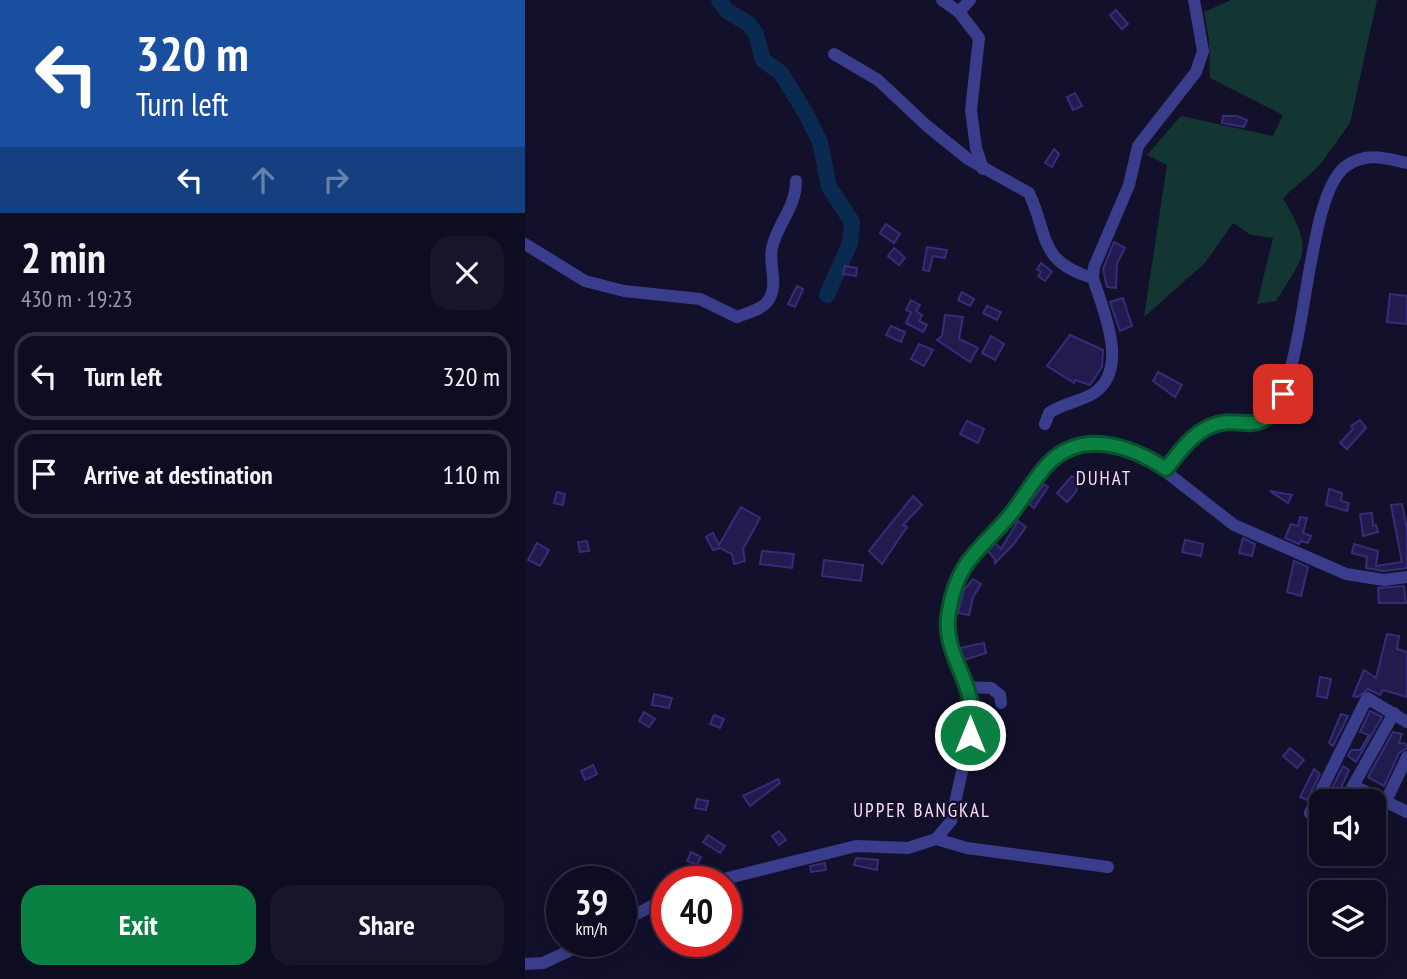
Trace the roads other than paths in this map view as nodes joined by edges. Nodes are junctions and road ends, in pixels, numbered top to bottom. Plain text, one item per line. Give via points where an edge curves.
1 (942, 0) edge
2 (969, 0) edge
3 (1194, 0) edge
4 (959, 12) junction
5 (834, 54) dead end
6 (1407, 163) edge
7 (983, 169) junction
8 (796, 181) dead end
9 (525, 244) edge
10 (1093, 278) junction
11 (1045, 424) dead end
12 (1166, 469) junction
13 (1407, 577) edge
14 (965, 687) junction
15 (1001, 703) dead end
16 (1394, 713) junction
17 (1407, 722) edge
18 (1407, 757) edge
19 (1354, 786) junction
20 (1322, 789) edge
21 (1352, 789) edge
22 (1360, 789) edge
23 (1386, 799) edge
24 (1386, 802) edge
25 (1407, 812) edge
26 (936, 839) junction
27 (1108, 867) dead end
28 (742, 874) edge
29 (556, 957) edge
30 (525, 964) edge

1 - 4 street
2 - 4 street
3 - 10 street via 1203,51 1196,72 1138,146 1129,185
4 - 7 street via 979,38 971,110
5 - 7 street via 878,80 935,133
6 - 12 street via 1365,157 1336,177 1324,201 1293,360 1275,410 1255,424 1211,425 1196,434
7 - 10 street via 1029,193 1053,258 1073,273
8 - 9 street via 793,205 772,246 771,295 762,307 737,317 700,299 624,291 585,281
10 - 11 street via 1112,351 1108,378 1093,394 1049,413
12 - 13 street via 1252,535 1346,574 1384,580
12 - 14 street via 1129,449 1095,443 1073,446 1047,464 960,573 949,612 949,645
14 - 15 street via 991,688 1000,695
14 - 26 street via 971,702 968,748 951,821
16 - 17 street
16 - 19 street
16 - 20 street via 1367,698
18 - 23 street
19 - 21 street
19 - 22 street
24 - 25 street
26 - 27 street via 967,848
26 - 28 street via 908,848 856,846
29 - 30 street

